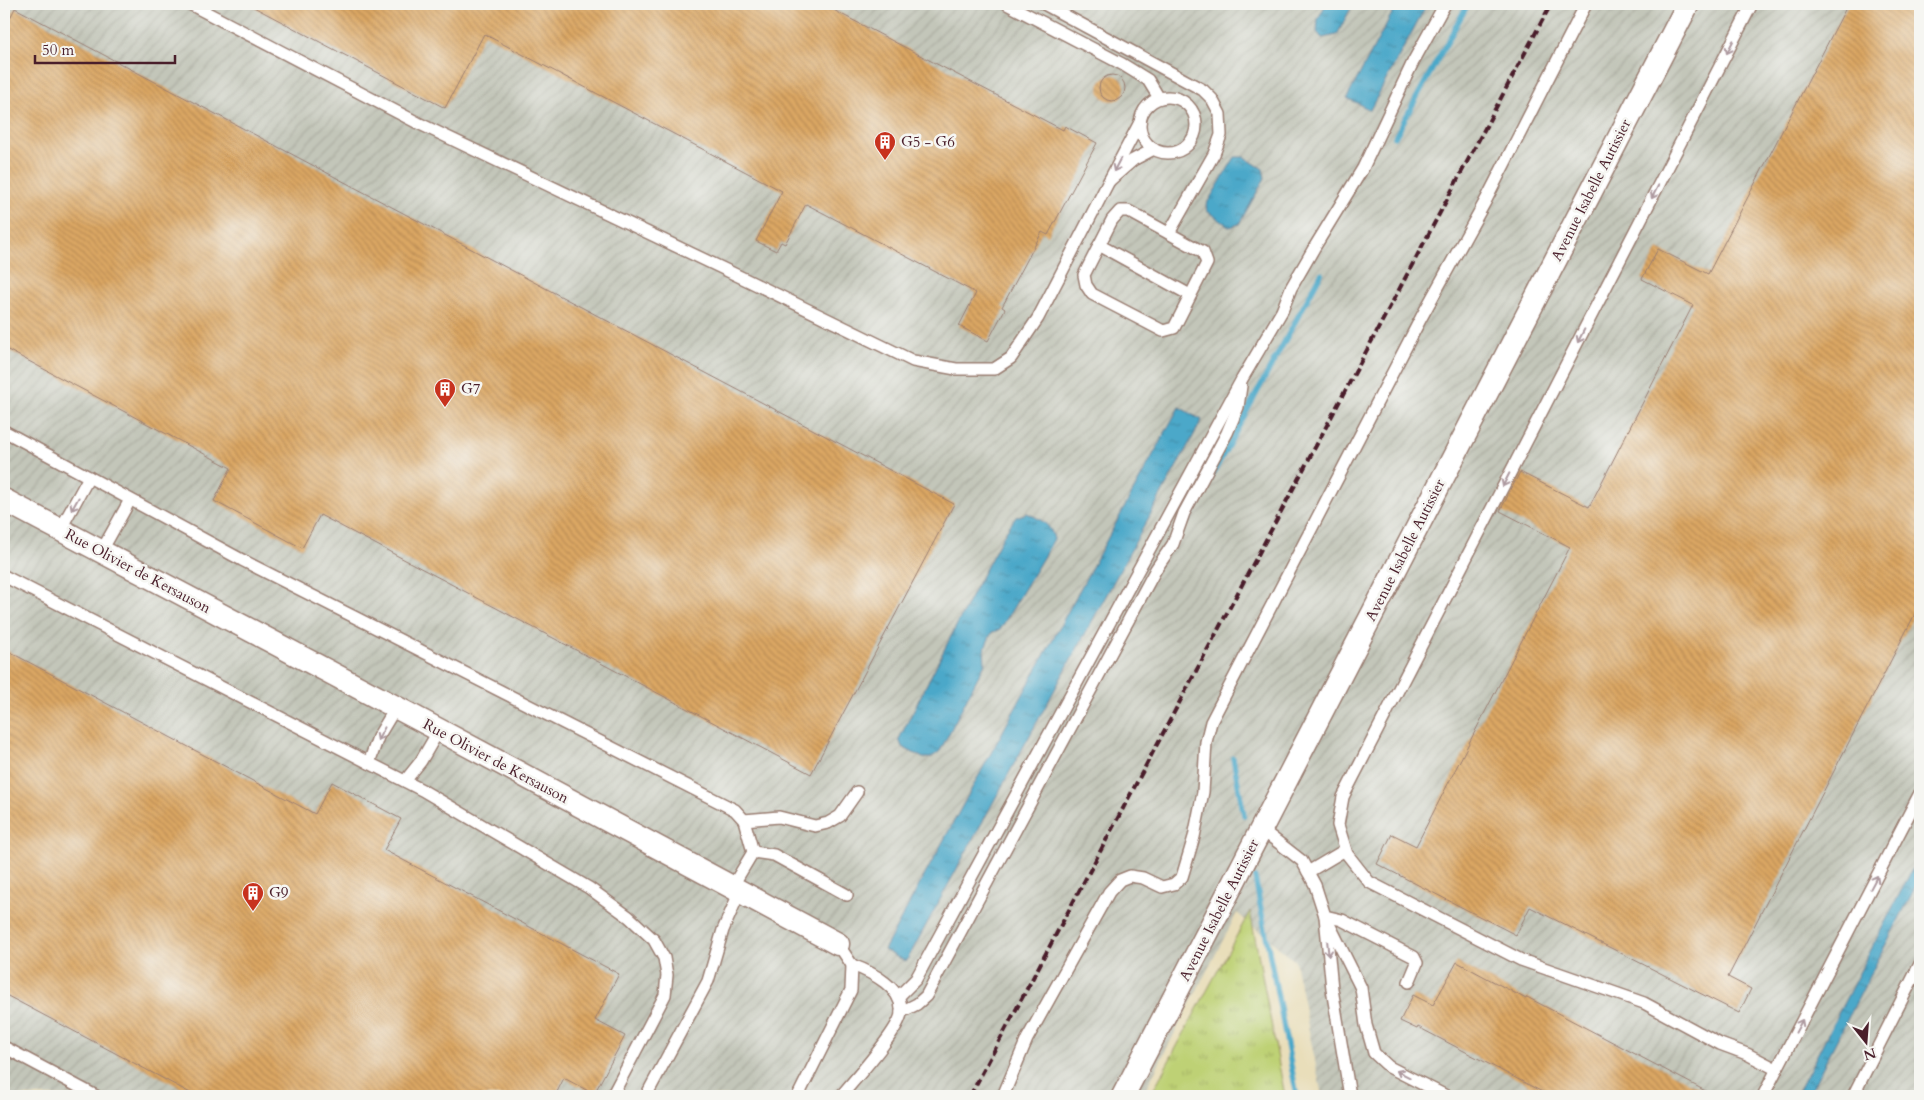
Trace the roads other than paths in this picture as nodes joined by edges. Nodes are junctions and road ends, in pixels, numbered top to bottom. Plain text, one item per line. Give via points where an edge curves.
1 (190, 4) edge
2 (1007, 4) edge
3 (1044, 4) edge
4 (1445, 4) edge
5 (1586, 4) edge
6 (1688, 4) edge
7 (1752, 4) edge
8 (1159, 98) junction
9 (1140, 122) junction
10 (1154, 149) junction
11 (1109, 181) junction
12 (1169, 233) junction
13 (1099, 245) junction
14 (1190, 295) junction
15 (1242, 380) junction
16 (4, 431) edge
17 (89, 478) junction
18 (4, 500) edge
19 (130, 500) junction
20 (60, 530) junction
21 (102, 552) junction
22 (4, 576) edge
23 (396, 707) junction
24 (439, 730) junction
25 (369, 762) junction
26 (405, 781) junction
27 (857, 792) dead end
28 (1920, 793) edge
29 (744, 820) junction
30 (1261, 828) junction
31 (1345, 850) junction
32 (753, 852) junction
33 (1308, 872) junction
34 (736, 889) junction
35 (847, 895) dead end
36 (1325, 916) junction
37 (838, 944) joint
38 (852, 964) junction
39 (1920, 964) edge
40 (1409, 982) dead end
41 (898, 997) junction
42 (901, 1012) junction
43 (4, 1047) edge
44 (1776, 1069) junction
45 (800, 1095) edge
46 (96, 1096) edge
47 (612, 1096) edge
48 (646, 1096) edge
49 (841, 1096) edge
50 (1002, 1096) edge
51 (1123, 1096) edge
52 (1350, 1096) edge
53 (1446, 1096) edge
54 (1763, 1096) edge
55 (1853, 1096) edge

1 - 11 lane via 418,123 913,361 956,369 994,368 1011,358 1038,318
2 - 8 lane via 1148,80
3 - 12 lane via 1202,90 1212,99 1220,114 1221,135 1214,154
4 - 15 lane via 1413,62 1363,168 1291,288 1282,311
5 - 50 lane via 1211,722 1206,742 1203,792 1182,877 1174,884 1162,887 1130,876 1120,880 1109,892 1027,1039
6 - 30 street, Avenue Isabelle Autissier
7 -> 31 lane via 1343,797 1338,825
8 - 9 lane via 1146,107
8 - 10 lane via 1175,97 1189,105 1196,119 1195,135 1185,148 1169,153
9 - 10 lane via 1143,138
9 -> 11 lane
10 - 11 lane via 1133,160
12 - 13 lane via 1128,211 1120,211
12 - 14 lane via 1203,252 1207,263
13 - 14 lane
13 - 14 lane via 1084,275 1092,294 1163,331 1174,328
15 - 41 lane via 916,979
15 - 42 lane via 1235,416 1184,513 1173,544 1151,578 926,996
16 - 17 lane
17 - 19 lane
17 -> 20 lane
18 - 20 street, Rue Olivier de Kersauson
19 - 21 lane
19 - 29 lane via 250,565 735,810
20 - 21 street, Rue Olivier de Kersauson
21 - 23 street, Rue Olivier de Kersauson
22 - 25 lane
23 - 24 street, Rue Olivier de Kersauson
23 -> 25 lane
24 - 26 lane
24 - 34 street, Rue Olivier de Kersauson
25 - 26 lane
26 - 47 lane via 589,888 654,940 664,958 667,975 664,995
27 - 29 lane via 840,816 828,823 815,826 779,817
44 -> 28 lane
29 - 32 lane
30 - 33 lane via 1302,861
30 - 51 street, Avenue Isabelle Autissier
31 - 33 lane
31 - 44 lane via 1369,882 1521,960 1644,1003 1720,1044
32 - 34 lane
32 - 35 lane via 774,855
33 - 36 lane
34 - 37 street, Rue Olivier de Kersauson
34 - 48 lane via 708,981
36 - 40 lane via 1342,920 1414,957 1417,963
36 -> 52 lane via 1332,989
53 -> 36 lane via 1389,1067 1374,1053 1361,988
37 - 38 lane, Rue Olivier de Kersauson
38 - 41 lane via 871,972 892,988
38 - 45 lane via 851,990
39 - 55 lane
41 - 42 lane
42 - 49 lane via 894,1029
43 - 46 lane
44 - 54 lane

